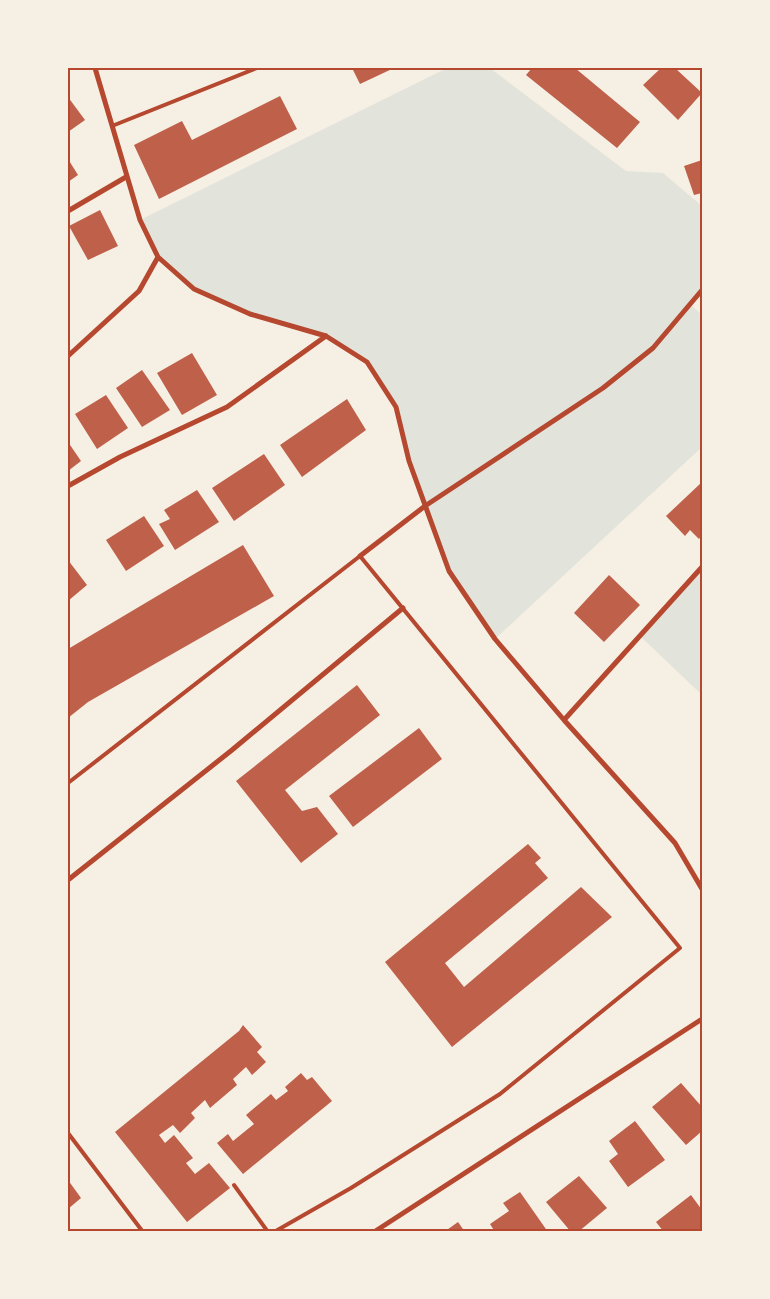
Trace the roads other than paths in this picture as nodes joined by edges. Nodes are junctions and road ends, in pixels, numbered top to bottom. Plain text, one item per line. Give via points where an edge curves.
1 (95, 68) edge
2 (257, 68) edge
3 (112, 126) junction
4 (126, 177) junction
5 (68, 211) edge
6 (158, 257) junction
7 (702, 290) edge
8 (326, 336) junction
9 (68, 356) edge
10 (68, 486) edge
11 (425, 506) junction
12 (360, 556) junction
13 (702, 567) edge
14 (403, 608) junction
15 (564, 720) junction
16 (68, 784) edge
17 (68, 880) edge
18 (702, 889) edge
19 (702, 1019) edge
20 (68, 1133) edge
21 (234, 1185) dead end
22 (143, 1232) edge
23 (268, 1232) edge
24 (274, 1232) edge
25 (374, 1232) edge

1 - 3 street
2 - 3 lane
3 - 4 street
4 - 5 street
4 - 6 street via 140,220
6 - 8 street via 194,289 250,314
6 - 9 street via 139,292
7 - 11 street via 652,348 603,388
8 - 10 street via 227,407 120,457
8 - 11 street via 367,362 396,407 409,461
11 - 12 street
11 - 15 street via 449,571 496,639
12 - 14 lane
12 - 16 lane
13 - 15 street
14 - 17 street
14 - 24 lane via 680,948 500,1094 351,1188
15 - 18 street via 675,843
19 - 25 street
20 - 22 lane
21 - 23 lane

